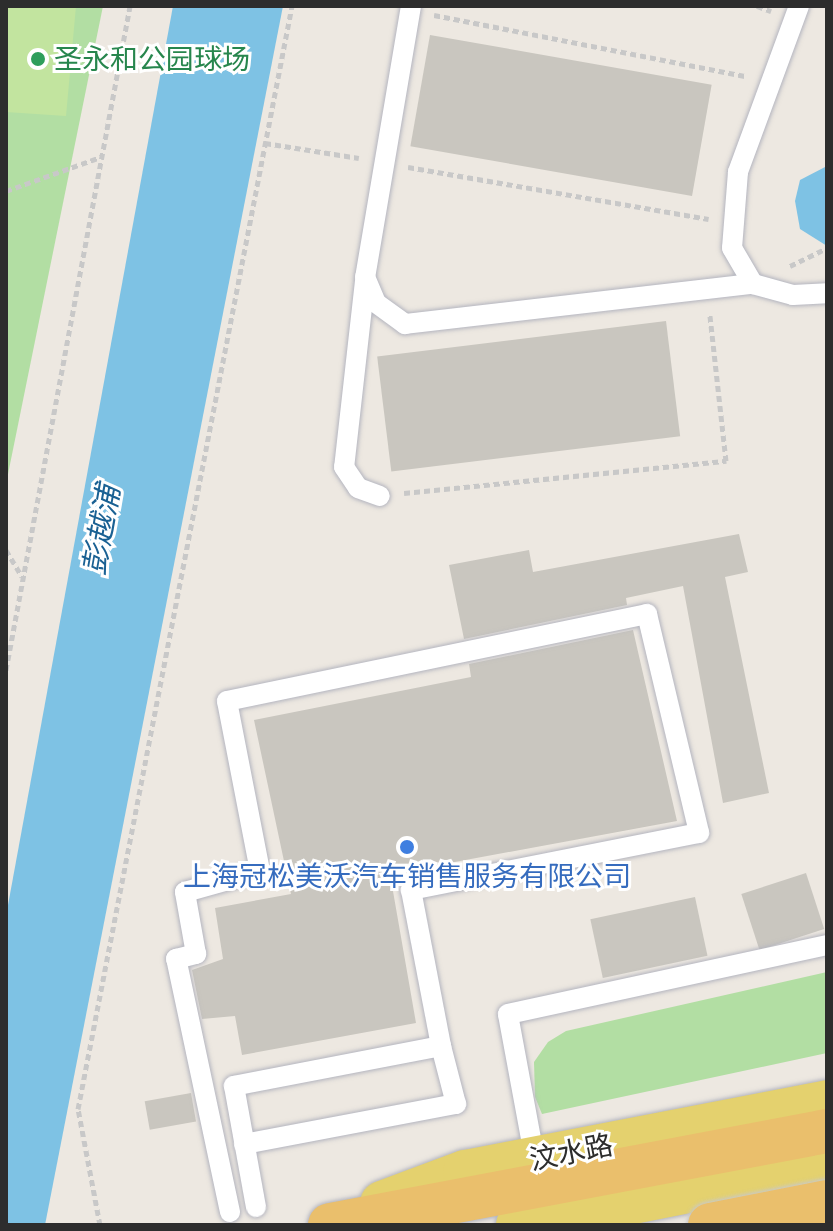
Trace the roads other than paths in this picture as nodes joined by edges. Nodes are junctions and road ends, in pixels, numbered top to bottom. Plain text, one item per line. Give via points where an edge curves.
1 (799, 6) edge
2 (411, 8) edge
3 (365, 277) junction
4 (753, 284) junction
5 (827, 293) edge
6 (380, 496) road end
7 (827, 945) edge
8 (441, 1046) junction
9 (825, 1139) edge
10 (244, 1144) junction
11 (532, 1144) dead end
12 (827, 1202) edge
13 (256, 1207) dead end
14 (230, 1212) dead end
15 (827, 1220) edge
16 (322, 1225) edge
17 (330, 1225) edge
18 (518, 1225) edge
19 (710, 1225) edge
20 (748, 1225) edge
21 (804, 1225) edge

1 - 4 lane via 738,172 732,248
2 - 3 lane
3 - 4 lane via 376,303 405,324
3 - 6 lane via 344,467 358,488
4 - 5 lane via 793,295
7 - 11 lane via 508,1014
8 - 10 lane via 234,1086
8 - 10 lane via 456,1104
8 - 14 lane via 411,890 699,833 647,614 227,701 260,871 185,892 196,954 176,959
9 - 16 main road, 汶水路 via 465,1172
9 - 17 highway
9 - 18 main road
9 - 20 main road
10 - 13 lane
12 - 19 highway, bridge
15 - 21 main road

